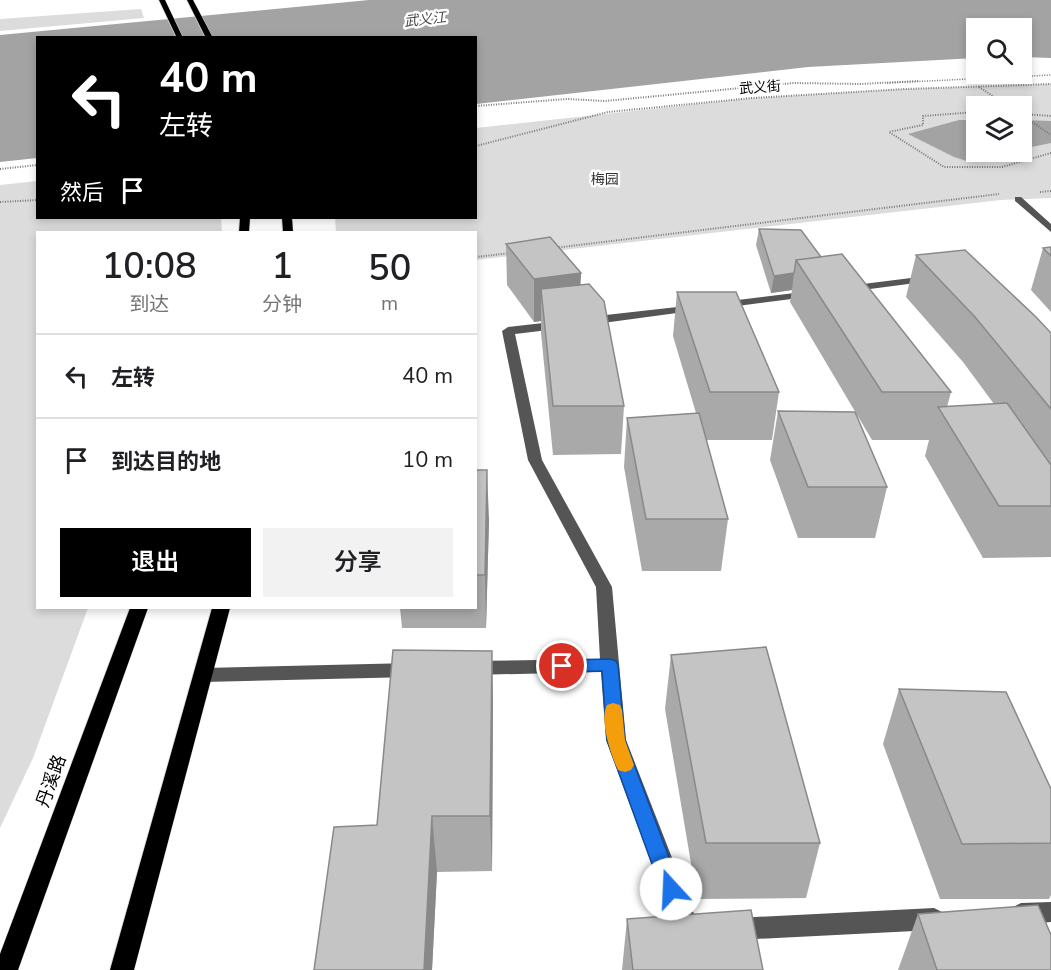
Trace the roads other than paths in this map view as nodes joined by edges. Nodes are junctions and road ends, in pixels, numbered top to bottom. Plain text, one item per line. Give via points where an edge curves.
1 (162, 0) edge
2 (190, 0) edge
3 (179, 36) edge
4 (209, 36) edge
5 (1018, 199) dead end
6 (1051, 229) edge
7 (943, 277) edge
8 (137, 613) edge
9 (220, 613) edge
10 (610, 665) junction
11 (431, 669) edge
12 (454, 669) edge
13 (204, 675) junction
14 (1051, 912) edge
15 (1004, 915) edge
16 (957, 917) edge
17 (6, 970) edge
18 (122, 970) edge

1 - 3 main road
2 - 4 main road
5 - 6 street
7 - 10 street via 508,331 535,460 604,586
8 - 17 main road, 丹溪路
9 - 13 main road
10 - 12 street
10 - 16 street via 616,740 687,932
11 - 13 street
13 - 18 main road
14 - 15 street

